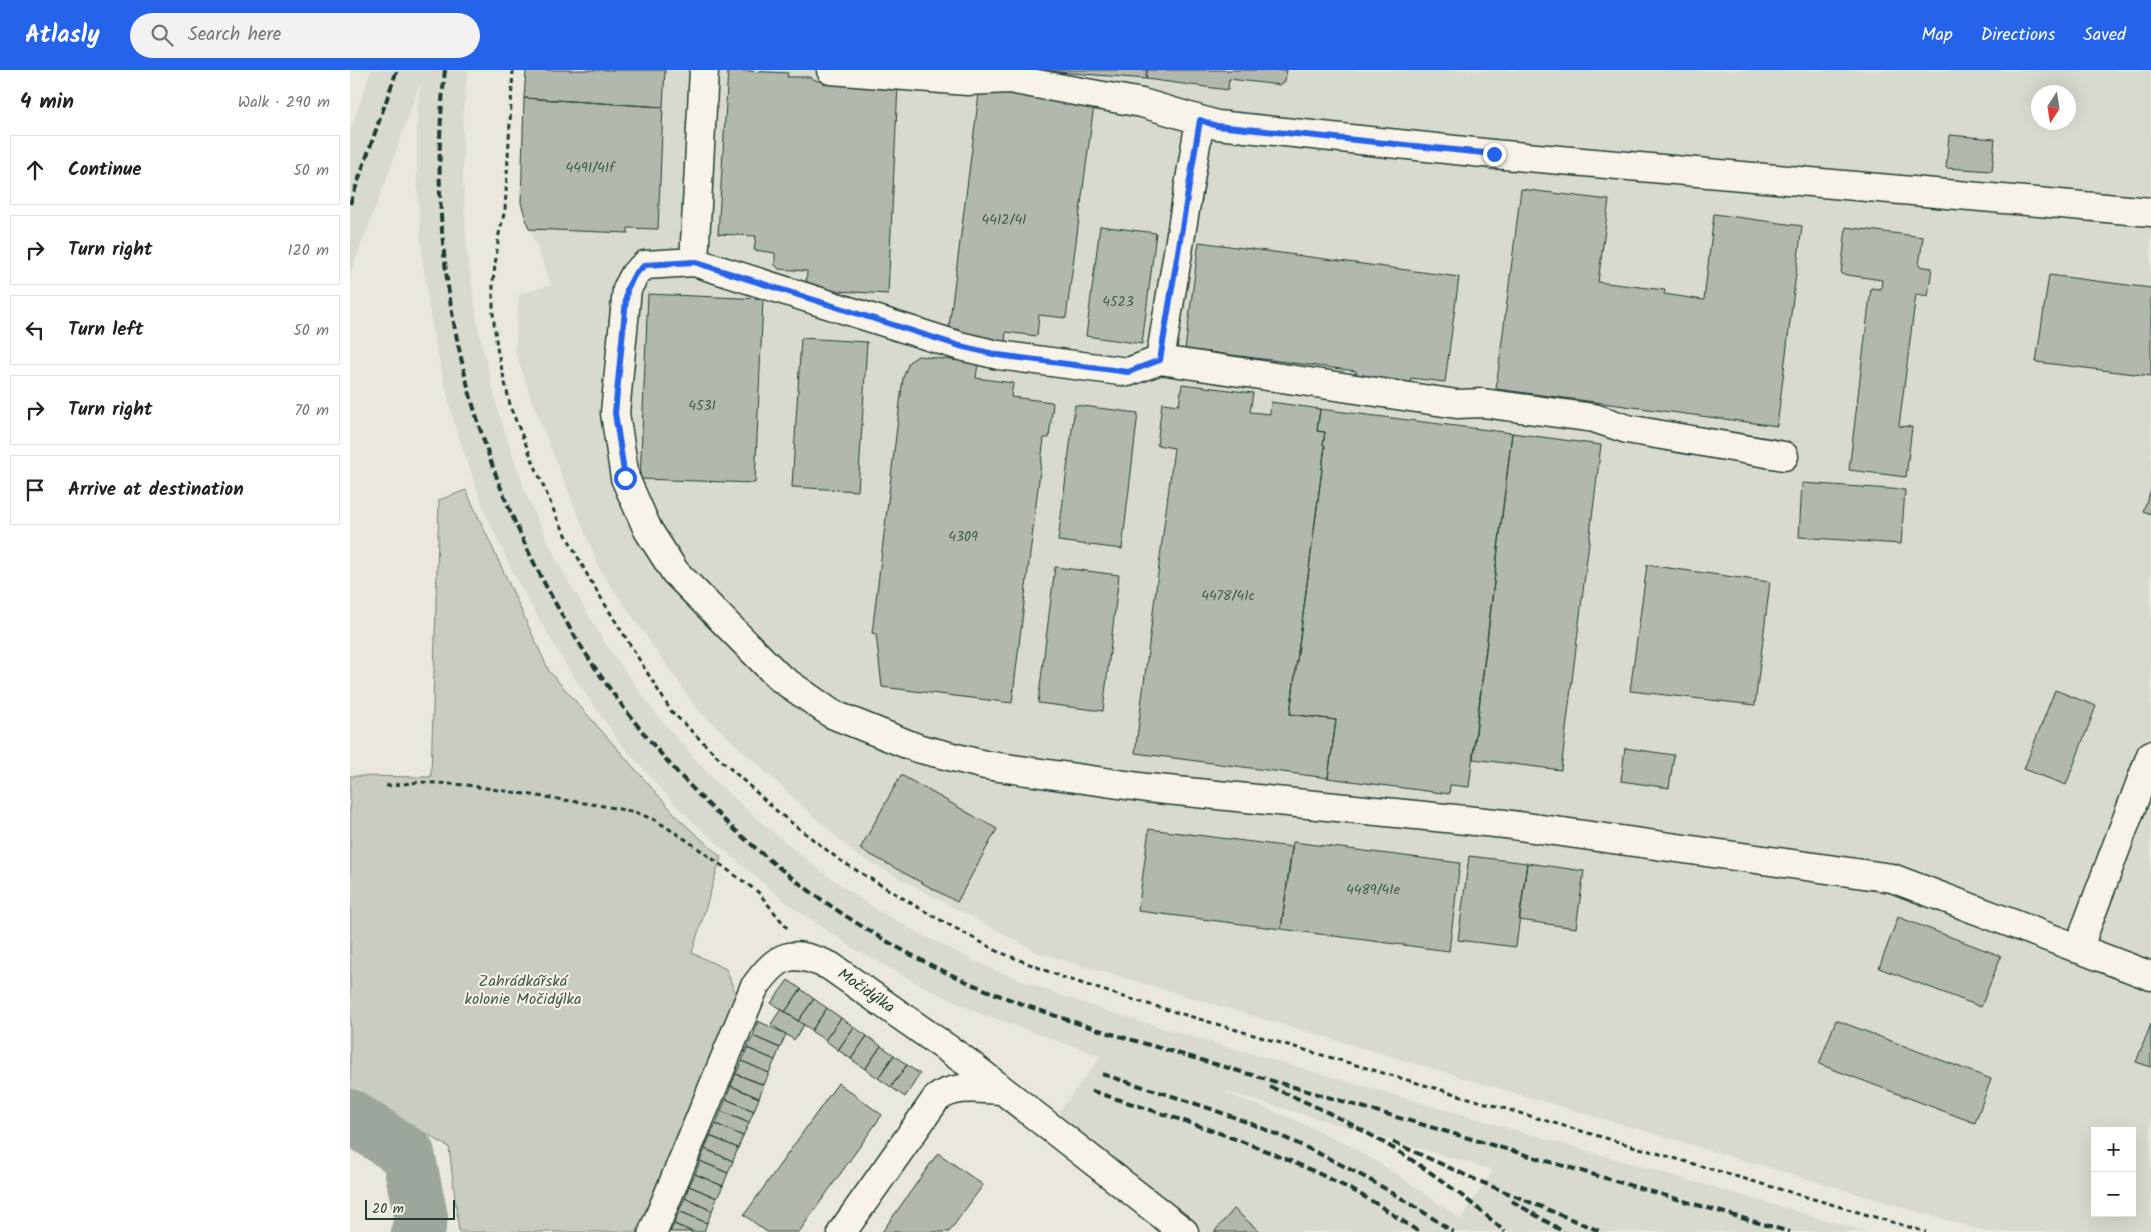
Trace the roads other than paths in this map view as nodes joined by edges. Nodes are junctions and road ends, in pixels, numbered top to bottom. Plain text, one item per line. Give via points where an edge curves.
1 (704, 70) edge
2 (831, 70) edge
3 (1200, 120) junction
4 (2151, 212) edge
5 (694, 262) junction
6 (1160, 360) junction
7 (1784, 456) dead end
8 (2151, 755) edge
9 (2078, 948) junction
10 (2151, 976) edge
11 (1002, 1090) junction
12 (653, 1232) edge
13 (842, 1232) edge
14 (1184, 1232) edge

1 - 5 lane
2 - 3 lane via 967,81 1009,79 1142,103
3 - 4 lane via 1217,126 1494,154
3 - 6 lane
5 - 6 lane via 960,346 998,355 1128,372
5 - 9 lane via 645,265 635,274 627,289 615,413 625,478 648,530 675,572 779,678 832,714 917,748 995,766 1147,788 1505,824 1892,878
6 - 7 lane via 1456,404 1483,403 1594,418 1627,429
8 - 9 lane
9 - 10 lane
11 - 12 lane, Močidýlka via 830,966 809,956 794,955 781,960 754,988
11 - 13 lane via 960,1088 936,1099
11 - 14 lane, Močidýlka

